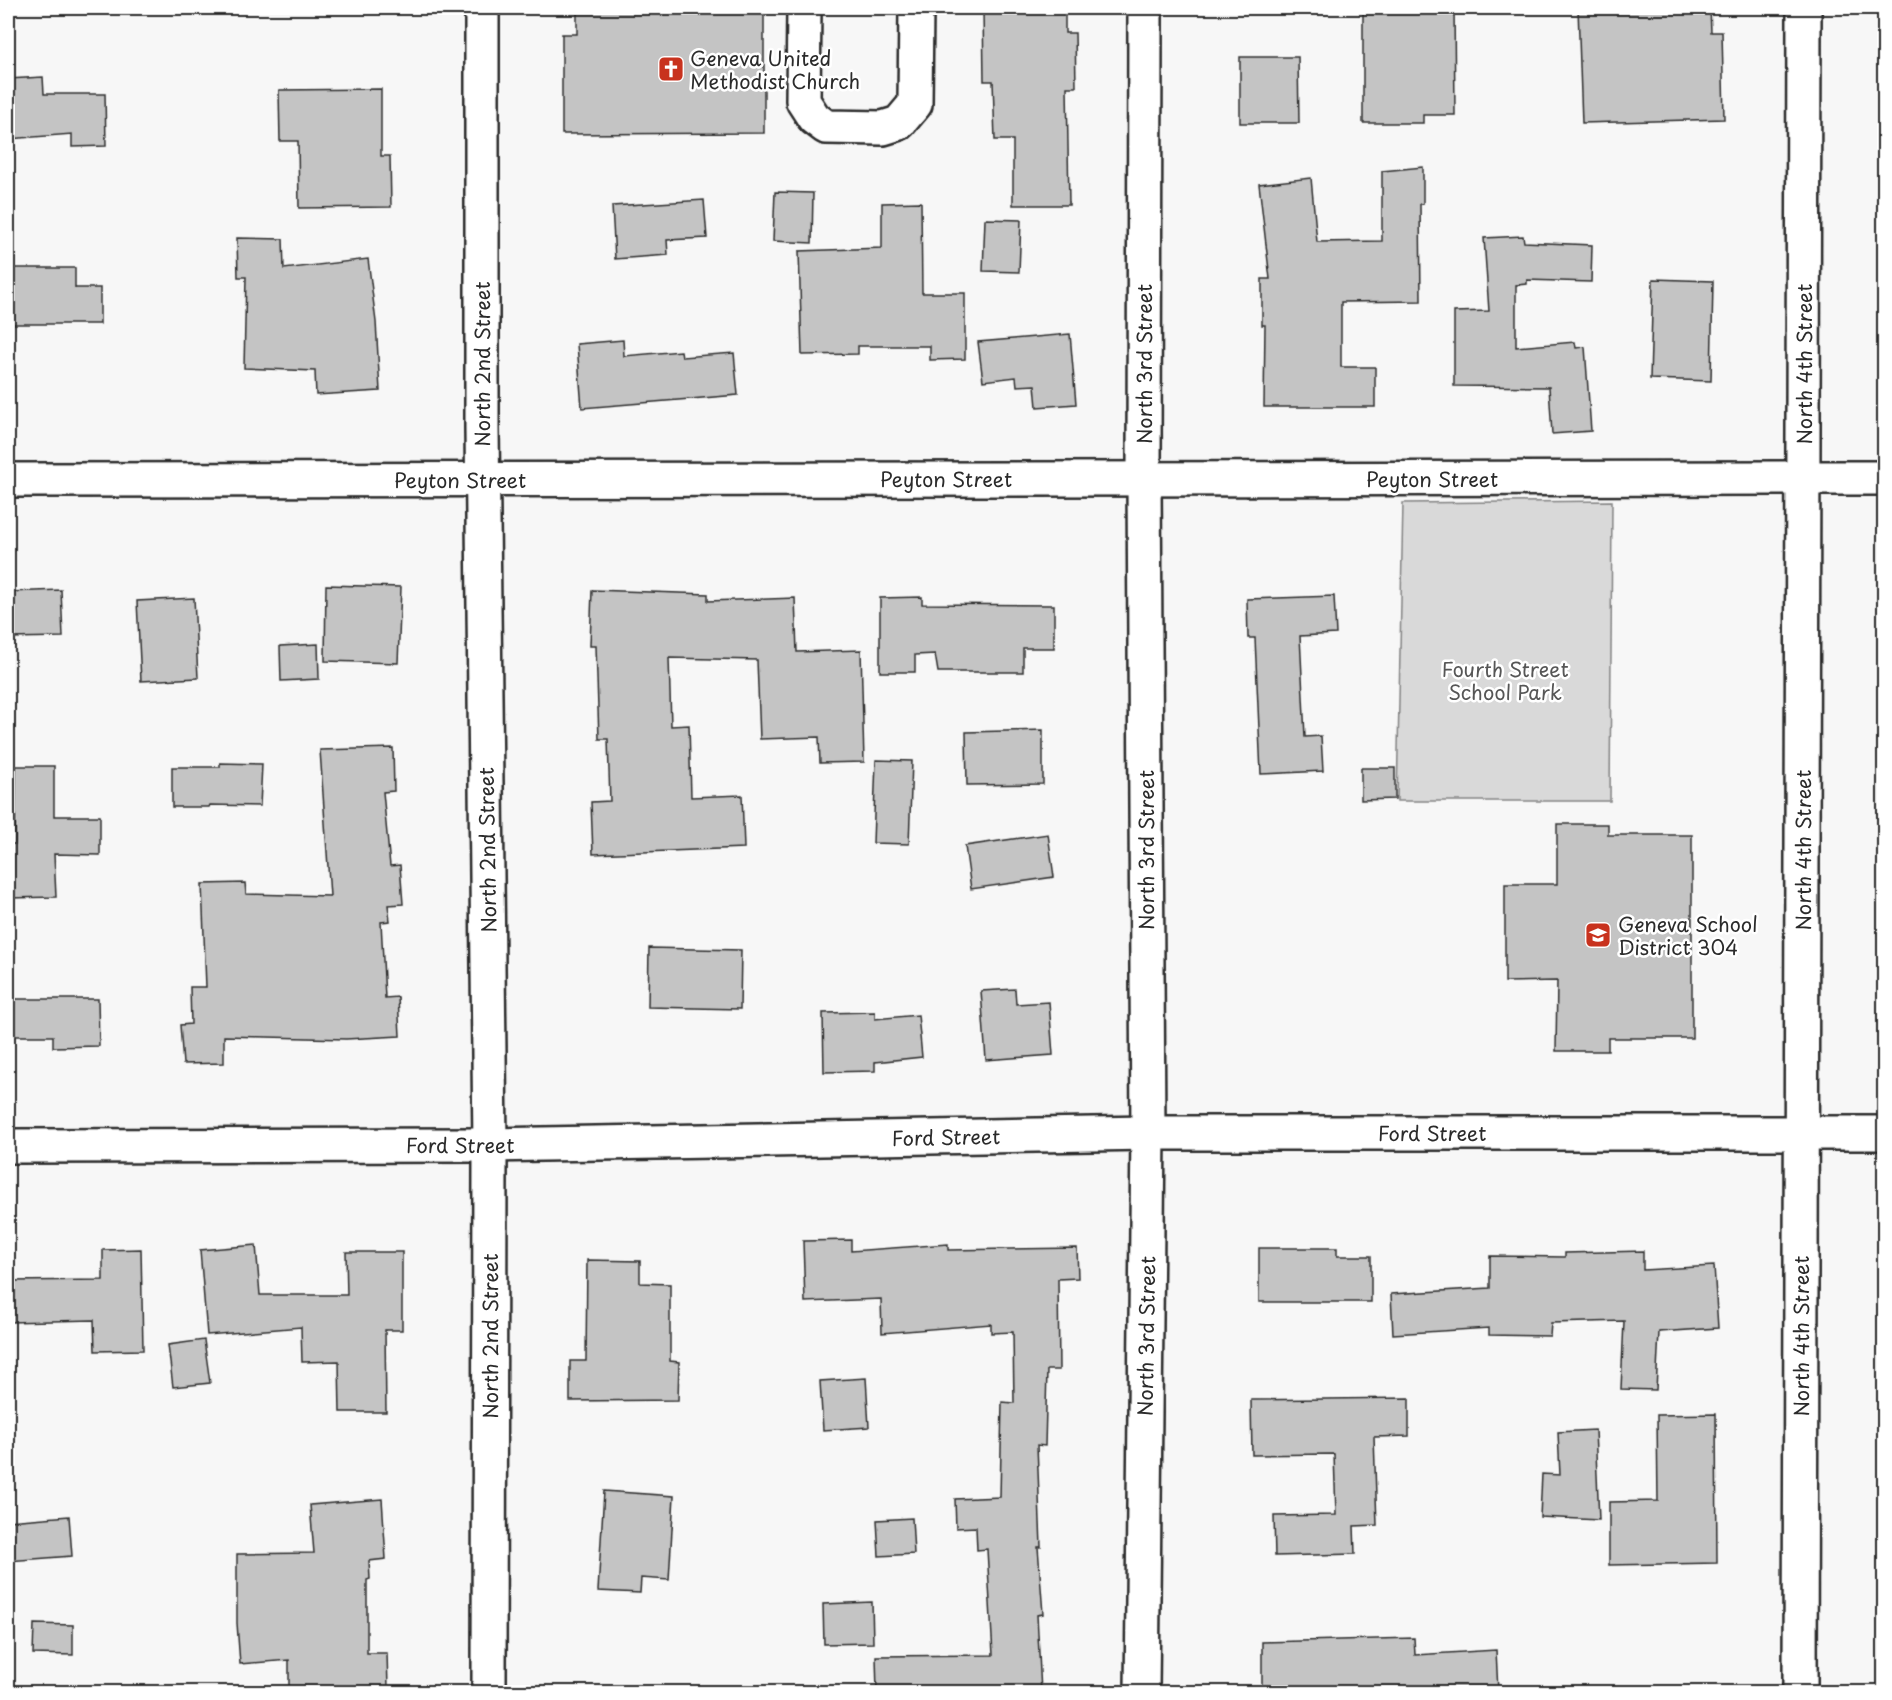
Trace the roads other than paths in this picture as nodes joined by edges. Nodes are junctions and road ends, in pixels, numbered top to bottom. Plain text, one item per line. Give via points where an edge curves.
1 (482, 8) edge
2 (804, 8) edge
3 (916, 8) edge
4 (1145, 8) edge
5 (1804, 8) edge
6 (1804, 478) junction
7 (1884, 478) edge
8 (1144, 479) junction
9 (8, 480) edge
10 (482, 480) junction
11 (1148, 1133) junction
12 (1802, 1133) junction
13 (1884, 1133) edge
14 (490, 1145) junction
15 (8, 1146) edge
16 (489, 1692) edge
17 (1142, 1692) edge
18 (1800, 1692) edge

1 - 10 street, North 2nd Street
2 - 3 street via 803,101 814,118 826,127 883,128 899,123 915,104
4 - 8 street, North 3rd Street
5 - 6 street, North 4th Street
6 - 7 street, Peyton Street
6 - 8 street, Peyton Street
6 - 12 street, North 4th Street
8 - 10 street, Peyton Street
8 - 11 street, North 3rd Street
9 - 10 street, Peyton Street
10 - 14 street, North 2nd Street
11 - 12 street, Ford Street
11 - 14 street, Ford Street
11 - 17 street, North 3rd Street
12 - 13 street, Ford Street
12 - 18 street, North 4th Street
14 - 15 street, Ford Street
14 - 16 street, North 2nd Street

